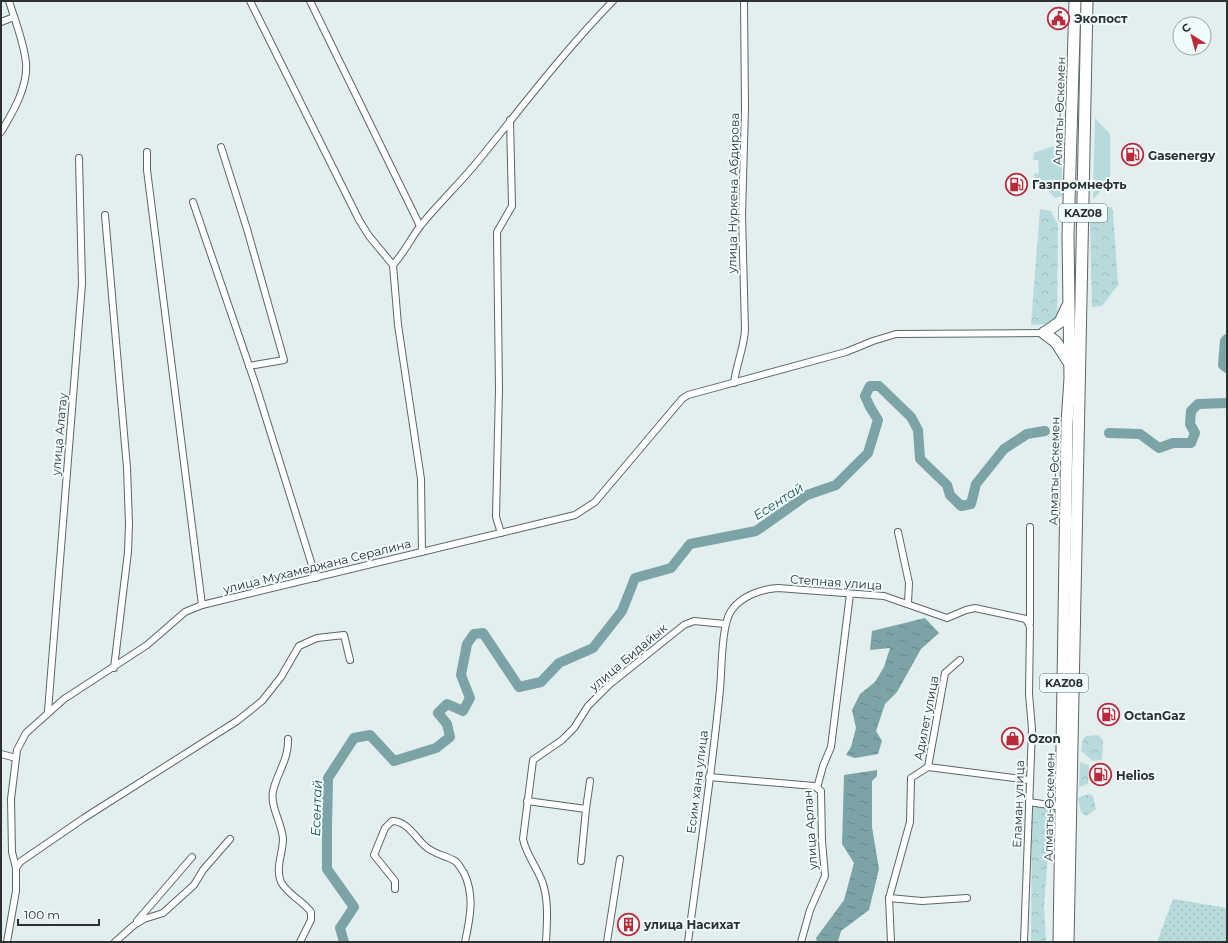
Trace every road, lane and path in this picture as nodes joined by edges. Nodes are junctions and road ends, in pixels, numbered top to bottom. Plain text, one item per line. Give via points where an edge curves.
1 (9, 1) edge
2 (250, 1) edge
3 (310, 1) edge
4 (613, 1) edge
5 (744, 1) edge
6 (1075, 1) edge
7 (1087, 1) edge
8 (14, 17) junction
9 (1, 22) edge
10 (510, 120) junction
11 (1, 132) edge
12 (221, 147) dead end
13 (147, 152) dead end
14 (79, 158) dead end
15 (193, 202) dead end
16 (105, 215) dead end
17 (420, 226) junction
18 (393, 265) junction
19 (1068, 300) junction
20 (1044, 333) junction
21 (1069, 364) junction
22 (249, 366) junction
23 (734, 383) junction
24 (1030, 528) dead end
25 (898, 532) dead end
26 (500, 533) junction
27 (422, 552) junction
28 (316, 578) junction
29 (850, 594) junction
30 (908, 603) junction
31 (202, 605) junction
32 (1026, 619) joint
33 (725, 624) junction
34 (1030, 627) junction
35 (350, 660) dead end
36 (960, 660) dead end
37 (114, 668) junction
38 (48, 711) junction
39 (288, 739) dead end
40 (1, 754) edge
41 (16, 758) junction
42 (928, 767) junction
43 (709, 777) junction
44 (1029, 780) junction
45 (590, 781) dead end
46 (817, 788) junction
47 (527, 802) junction
48 (1029, 802) junction
49 (1062, 807) junction
50 (586, 809) junction
51 (230, 839) dead end
52 (192, 857) dead end
53 (620, 859) dead end
54 (581, 862) dead end
55 (16, 868) junction
56 (395, 889) dead end
57 (889, 898) junction
58 (967, 898) dead end
59 (133, 926) junction
60 (8, 942) edge
61 (115, 942) edge
62 (300, 942) edge
63 (465, 942) edge
64 (546, 942) edge
65 (607, 942) edge
66 (688, 942) edge
67 (800, 942) edge
68 (891, 942) edge
69 (1024, 942) edge
70 (1059, 942) edge
71 (1068, 942) edge

1 - 8 street
2 - 18 street via 359,220
3 - 17 street
4 - 10 street via 586,29
5 - 23 street, улица Нуркена Абдирова via 744,337
6 - 19 highway, Алматы-Өскемен / KAZ08
7 - 71 highway, Алматы-Өскемен / KAZ08
8 - 9 street
8 - 11 street via 26,65 22,89
10 - 17 street via 477,162
10 - 26 street via 512,206 497,232 499,389 496,517
12 - 22 street via 284,360
13 - 31 street via 147,170
14 - 38 street, улица Алатау via 82,284
15 - 22 street
16 - 37 street via 127,468 129,524
17 - 18 street
18 - 27 street via 398,325 421,480
19 - 20 highway via 1060,322
19 - 21 highway, Алматы-Өскемен / KAZ08
20 - 21 highway via 1056,342
20 - 23 street, улица Мухамеджана Сералина via 896,334 846,352
21 - 49 highway, Алматы-Өскемен / KAZ08
22 - 28 street
23 - 26 street, улица Мухамеджана Сералина via 688,395 682,399 589,508 575,516
24 - 34 street
25 - 30 street via 909,583
26 - 27 street, улица Мухамеджана Сералина
27 - 28 street, улица Мухамеджана Сералина
28 - 31 street, улица Мухамеджана Сералина
29 - 30 street, Степная улица via 884,596
29 - 33 street, Степная улица via 767,589 749,596 738,604 730,611
29 - 46 street, улица Арлан via 831,747 822,766
30 - 32 street, Степная улица via 947,618 974,608
31 - 37 street, улица Мухамеджана Сералина via 186,612 147,645
32 - 34 street, Еламан улица
33 - 43 street, Есим хана улица
33 - 47 street, улица Бидайык via 694,621 684,625 609,685 588,706 574,728 562,740 533,760
34 - 44 street, Еламан улица via 1029,694 1032,729
35 - 55 street via 344,635 317,638 299,646 270,692 237,721 84,818 20,862
36 - 42 street, Адилет улица via 945,674
37 - 38 street, улица Мухамеджана Сералина
38 - 41 street, улица Мухамеджана Сералина via 26,733 17,750
39 - 62 street via 289,748 272,799 283,839 278,871 281,882 311,912 311,920
40 - 41 street
41 - 55 street, улица Мухамеджана Сералина via 11,799 12,852
42 - 44 street
42 - 57 street, Адилет улица via 910,778 910,822
43 - 46 street
43 - 66 street, Есим хана улица
44 - 48 street, Еламан улица
45 - 50 street
46 - 67 street, улица Арлан via 821,791 825,876
47 - 50 street
47 - 64 street, улица Бидайык via 523,839 542,882 548,913
48 - 49 street
48 - 69 street, Еламан улица
49 - 70 highway, Алматы-Өскемен / KAZ08
50 - 54 street
51 - 59 street via 189,890 163,913 144,919
52 - 59 street
53 - 65 street
55 - 60 street, улица Мухамеджана Сералина via 16,891
56 - 63 street via 395,881 374,855 385,828 392,821 403,824 429,850 451,859 460,866 468,882 471,897 471,915
57 - 58 street via 922,901
57 - 68 street, Адилет улица
59 - 61 street

